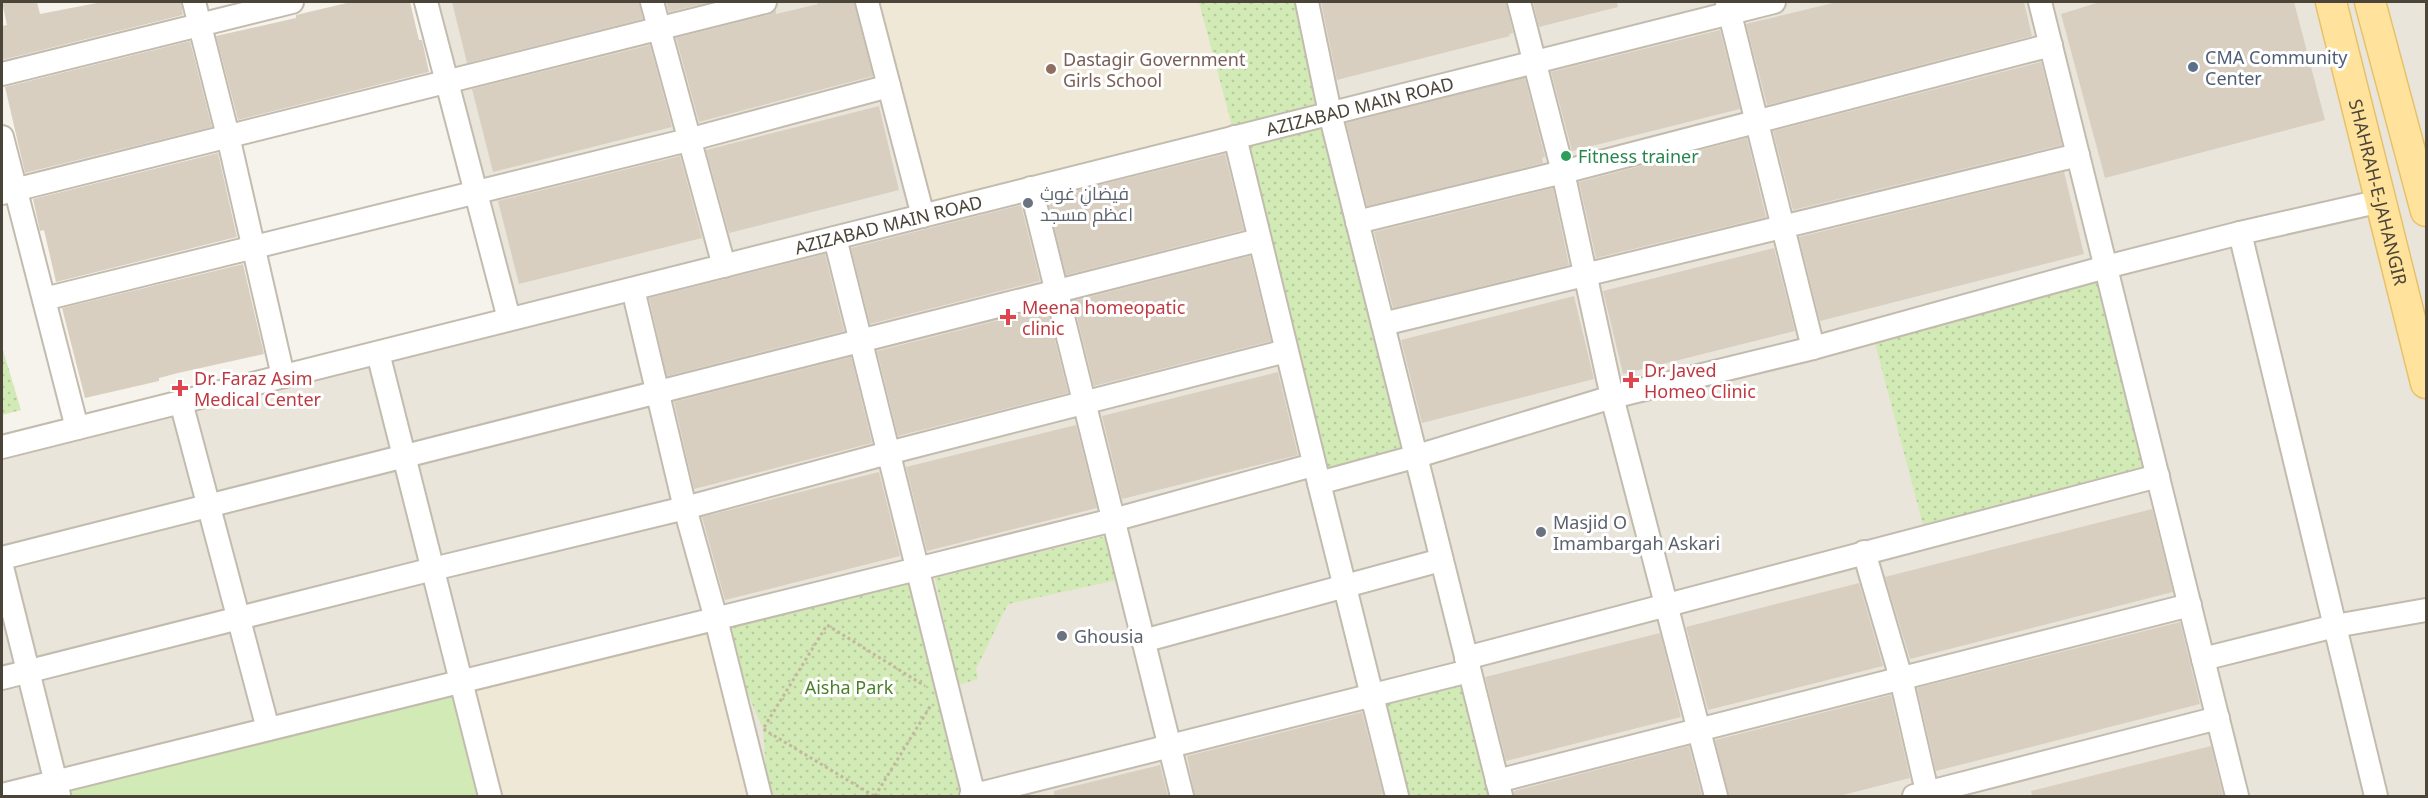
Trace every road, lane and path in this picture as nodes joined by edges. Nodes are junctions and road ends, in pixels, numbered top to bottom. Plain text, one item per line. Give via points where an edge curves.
1 (194, 2) edge
2 (292, 2) edge
3 (426, 2) edge
4 (652, 2) edge
5 (765, 2) edge
6 (867, 2) edge
7 (1307, 2) edge
8 (1519, 2) edge
9 (1774, 2) edge
10 (2040, 2) edge
11 (2331, 2) edge
12 (2370, 2) edge
13 (1728, 7) edge
14 (200, 25) junction
15 (659, 30) junction
16 (2051, 45) junction
17 (1534, 62) junction
18 (2, 74) edge
19 (447, 81) junction
20 (889, 86) junction
21 (1330, 113) junction
22 (1756, 122) junction
23 (228, 136) junction
24 (2, 137) edge
25 (1235, 137) junction
26 (688, 140) junction
27 (2078, 155) junction
28 (1563, 172) junction
29 (1031, 188) junction
30 (8, 191) edge
31 (476, 192) junction
32 (2424, 194) edge
33 (2381, 201) junction
34 (923, 216) junction
35 (1358, 222) junction
36 (1783, 227) junction
37 (2240, 233) junction
38 (835, 238) junction
39 (1259, 240) junction
40 (253, 247) junction
41 (724, 266) junction
42 (2106, 267) junction
43 (1584, 276) junction
44 (633, 289) junction
45 (1057, 292) junction
46 (44, 299) junction
47 (509, 319) junction
48 (1383, 324) junction
49 (860, 341) junction
50 (1813, 348) junction
51 (1286, 351) junction
52 (378, 353) junction
53 (283, 376) junction
54 (2427, 383) edge
55 (659, 392) junction
56 (1612, 397) junction
57 (181, 402) junction
58 (1084, 403) junction
59 (77, 428) junction
60 (2, 447) edge
61 (888, 453) junction
62 (404, 457) junction
63 (1414, 457) junction
64 (1316, 474) junction
65 (2158, 476) junction
66 (208, 506) junction
67 (685, 508) junction
68 (1113, 520) junction
69 (1864, 552) junction
70 (2, 558) edge
71 (1441, 560) junction
72 (2, 567) edge
73 (432, 568) junction
74 (917, 569) junction
75 (1344, 586) junction
76 (2190, 605) junction
77 (1668, 606) junction
78 (2427, 610) edge
79 (238, 618) junction
80 (716, 620) junction
81 (2335, 626) junction
82 (1143, 641) junction
83 (2203, 659) junction
84 (1468, 665) junction
85 (28, 671) junction
86 (2, 678) edge
87 (1900, 678) junction
88 (461, 681) junction
89 (928, 687) dead end
90 (1372, 696) junction
91 (932, 703) dead end
92 (2218, 718) junction
93 (1698, 728) junction
94 (268, 729) junction
95 (1169, 747) junction
96 (58, 789) edge
97 (1499, 789) edge
98 (2, 795) edge
99 (1923, 795) edge
100 (490, 796) edge
101 (760, 796) edge
102 (874, 796) edge
103 (973, 796) edge
104 (1182, 796) edge
105 (1397, 796) edge
106 (1716, 796) edge
107 (2237, 796) edge
108 (2376, 796) edge

1 - 14 street
2 - 14 street
3 - 19 street
4 - 15 street
5 - 15 street
6 - 20 street
7 - 21 street
8 - 17 street
9 - 13 street, AZIZABAD MAIN ROAD
10 - 16 street
11 - 33 main road, SHAHRAH-E-JAHANGIR
12 - 32 main road
13 - 17 street, AZIZABAD MAIN ROAD
13 - 22 street
14 - 18 street
14 - 23 street
15 - 19 street
15 - 26 street
16 - 22 street
16 - 27 street
17 - 21 street, AZIZABAD MAIN ROAD
17 - 28 street
19 - 23 street
19 - 31 street
20 - 26 street
20 - 34 street
21 - 25 street, AZIZABAD MAIN ROAD
21 - 35 street
22 - 28 street
22 - 36 street
23 - 30 street
23 - 40 street
24 - 30 street
25 - 29 street, AZIZABAD MAIN ROAD
25 - 39 street
26 - 31 street
26 - 41 street
27 - 36 street
27 - 42 street
28 - 35 street
28 - 43 street
29 - 34 street, AZIZABAD MAIN ROAD
29 - 45 street
30 - 46 street
31 - 40 street
31 - 47 street
33 - 37 street
33 - 54 main road, SHAHRAH-E-JAHANGIR
34 - 38 street, AZIZABAD MAIN ROAD
35 - 48 street
36 - 43 street
36 - 50 street
37 - 42 street
37 - 81 street
38 - 41 street, AZIZABAD MAIN ROAD
38 - 49 street
39 - 45 street
39 - 51 street
40 - 46 street
40 - 53 street
41 - 44 street, AZIZABAD MAIN ROAD
42 - 50 street
42 - 65 street
43 - 48 street
43 - 56 street
44 - 47 street, AZIZABAD MAIN ROAD
44 - 55 street
45 - 49 street
45 - 58 street
46 - 59 street
47 - 52 street, AZIZABAD MAIN ROAD
48 - 63 street
49 - 55 street
49 - 61 street
50 - 56 street
51 - 58 street
51 - 64 street
52 - 53 street, AZIZABAD MAIN ROAD
52 - 62 street
53 - 57 street, AZIZABAD MAIN ROAD
55 - 62 street
55 - 67 street
56 - 63 street
56 - 77 street
57 - 59 street, AZIZABAD MAIN ROAD
57 - 66 street
58 - 61 street
58 - 68 street
59 - 60 street, AZIZABAD MAIN ROAD
61 - 67 street
61 - 74 street
62 - 66 street
62 - 73 street
63 - 64 street
63 - 71 street
64 - 68 street
64 - 75 street
65 - 69 street
65 - 76 street
66 - 70 street
66 - 79 street
67 - 73 street
67 - 80 street
68 - 74 street
68 - 82 street
69 - 77 street
69 - 87 street
71 - 75 street
71 - 84 street
72 - 85 street
73 - 79 street
73 - 88 street
74 - 80 street
74 - 103 street
75 - 82 street
75 - 90 street
76 - 83 street
76 - 87 street
77 - 84 street
77 - 93 street
78 - 81 street
79 - 85 street
79 - 94 street
80 - 88 street
80 - 101 street
81 - 83 street
81 - 108 street
82 - 95 street
83 - 92 street
84 - 90 street
84 - 97 street
85 - 86 street
85 - 96 street
87 - 93 street
87 - 99 street
88 - 94 street
88 - 100 street
89 - 102 path via 827,625 763,729
90 - 95 street
90 - 105 street
91 - 102 path
92 - 99 street
92 - 107 street
93 - 97 street
93 - 106 street
94 - 96 street
95 - 103 street
95 - 104 street
96 - 98 street

